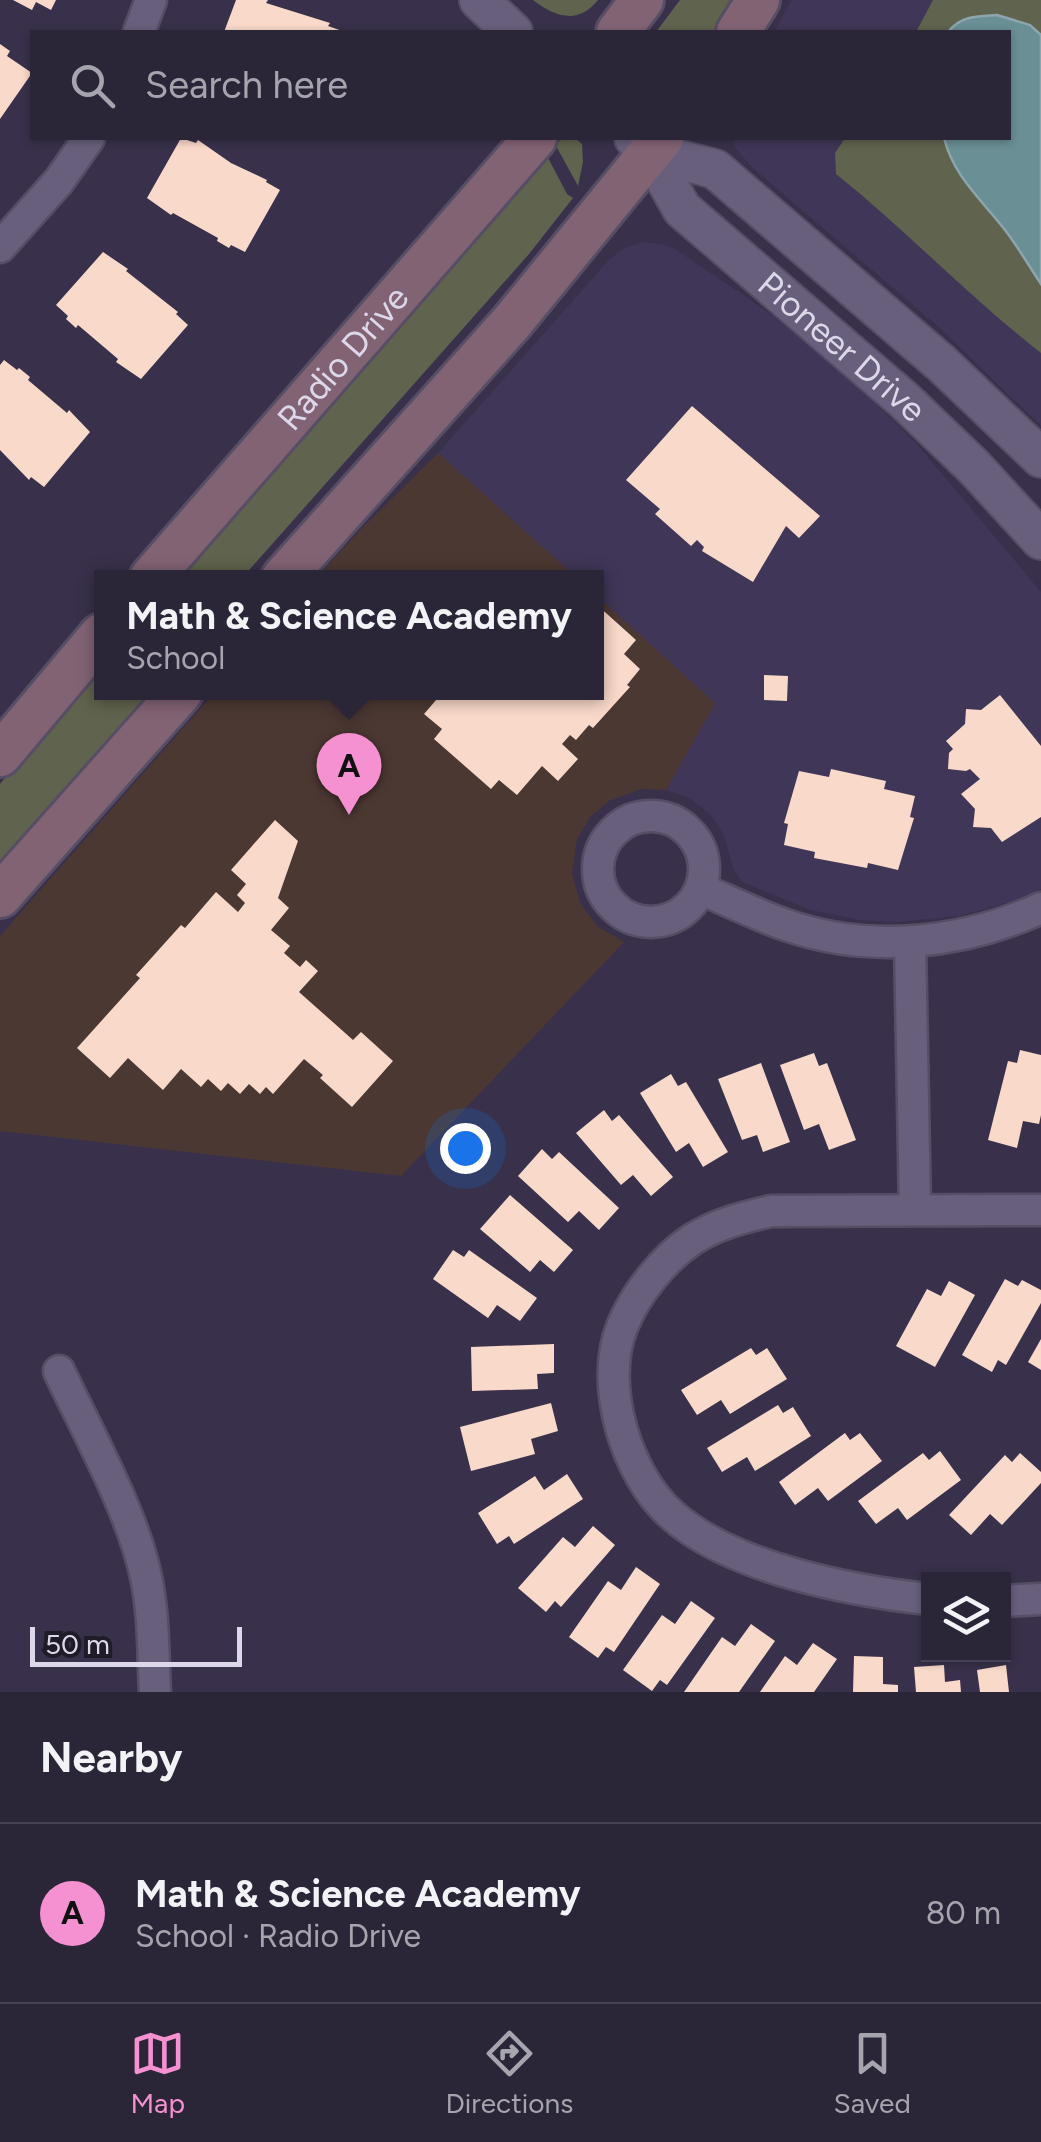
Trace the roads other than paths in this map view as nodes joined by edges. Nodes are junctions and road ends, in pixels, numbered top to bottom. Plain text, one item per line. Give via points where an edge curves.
1 (151, 0) edge
2 (479, 0) edge
3 (642, 0) edge
4 (758, 0) edge
5 (140, 30) edge
6 (511, 30) edge
7 (620, 30) edge
8 (739, 30) edge
9 (87, 140) edge
10 (532, 140) edge
11 (649, 142) edge
12 (0, 247) edge
13 (1041, 458) edge
14 (1041, 540) edge
15 (158, 570) edge
16 (290, 570) edge
17 (94, 644) edge
18 (174, 700) edge
19 (0, 754) edge
20 (701, 889) dead end
21 (0, 896) edge
22 (1041, 908) edge
23 (910, 941) junction
24 (915, 1209) junction
25 (1041, 1210) edge
26 (59, 1371) dead end
27 (921, 1598) edge
28 (1041, 1599) edge
29 (1011, 1601) edge
30 (155, 1692) edge

1 - 5 street
2 - 6 street
3 - 7 main road
4 - 8 main road
9 - 12 street
10 - 15 main road, Radio Drive
11 - 13 street, Pioneer Drive via 715,169
11 - 14 street, Pioneer Drive via 682,210 904,400
11 - 16 main road via 512,322
17 - 19 main road
18 - 21 main road
20 - 23 street via 822,935
22 - 23 street via 986,930
23 - 24 street
24 - 25 street
24 - 27 street via 771,1211 692,1240 638,1297 621,1329 616,1408 626,1450 645,1485 671,1515 702,1536 786,1571
26 - 30 street via 137,1545 151,1612
28 - 29 street

